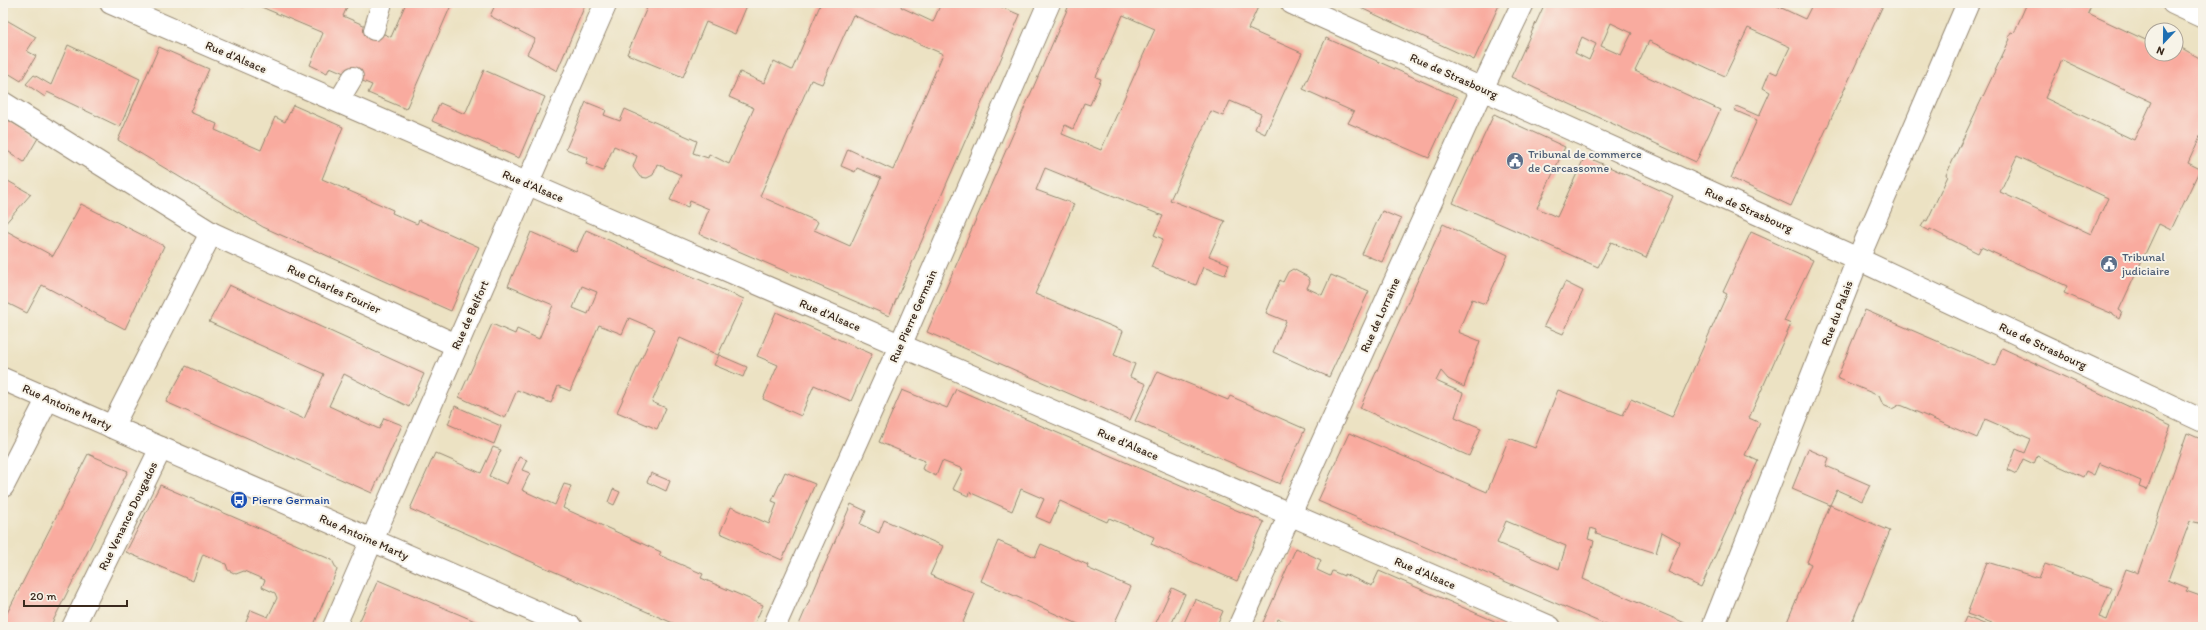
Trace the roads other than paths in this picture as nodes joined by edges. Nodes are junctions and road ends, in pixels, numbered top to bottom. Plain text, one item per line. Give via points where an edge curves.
1 (111, 3) edge
2 (382, 3) edge
3 (606, 3) edge
4 (1049, 3) edge
5 (1292, 3) edge
6 (1523, 3) edge
7 (1968, 3) edge
8 (2173, 3) edge
9 (2203, 17) edge
10 (374, 30) dead end
11 (353, 77) dead end
12 (1482, 89) junction
13 (338, 102) junction
14 (3, 103) edge
15 (527, 184) junction
16 (211, 233) junction
17 (1858, 259) junction
18 (456, 345) junction
19 (900, 346) junction
20 (3, 379) edge
21 (48, 398) junction
22 (2203, 421) edge
23 (112, 427) junction
24 (161, 448) junction
25 (3, 486) edge
26 (1291, 514) junction
27 (371, 540) junction
28 (72, 627) edge
29 (334, 627) edge
30 (571, 627) edge
31 (774, 627) edge
32 (1239, 627) edge
33 (1550, 627) edge
34 (1713, 627) edge

1 - 13 street, Rue d'Alsace
2 - 10 lane
3 - 15 street, Rue de Belfort
4 - 19 street, Rue Pierre Germain
5 - 12 street, Rue de Strasbourg
6 - 12 street, Rue de Lorraine
7 - 17 street, Rue du Palais
8 - 9 street
11 - 13 lane
12 - 17 street, Rue de Strasbourg
12 - 26 street, Rue de Lorraine
13 - 15 street, Rue d'Alsace
14 - 16 street, Rue Charles Fourier
15 - 18 street, Rue de Belfort
15 - 19 street, Rue d'Alsace
16 - 18 street, Rue Charles Fourier
16 - 23 street
17 - 22 street, Rue de Strasbourg
17 - 34 street, Rue du Palais
18 - 27 street, Rue de Belfort
19 - 26 street, Rue d'Alsace
19 - 31 street, Rue Pierre Germain
20 - 21 street, Rue Antoine Marty
21 - 23 street, Rue Antoine Marty
21 - 25 street
23 - 24 street, Rue Antoine Marty
24 - 27 street, Rue Antoine Marty
24 - 28 street, Rue Venance Dougados
26 - 32 street, Rue de Lorraine
26 - 33 street, Rue d'Alsace
27 - 29 street, Rue de Belfort
27 - 30 street, Rue Antoine Marty

